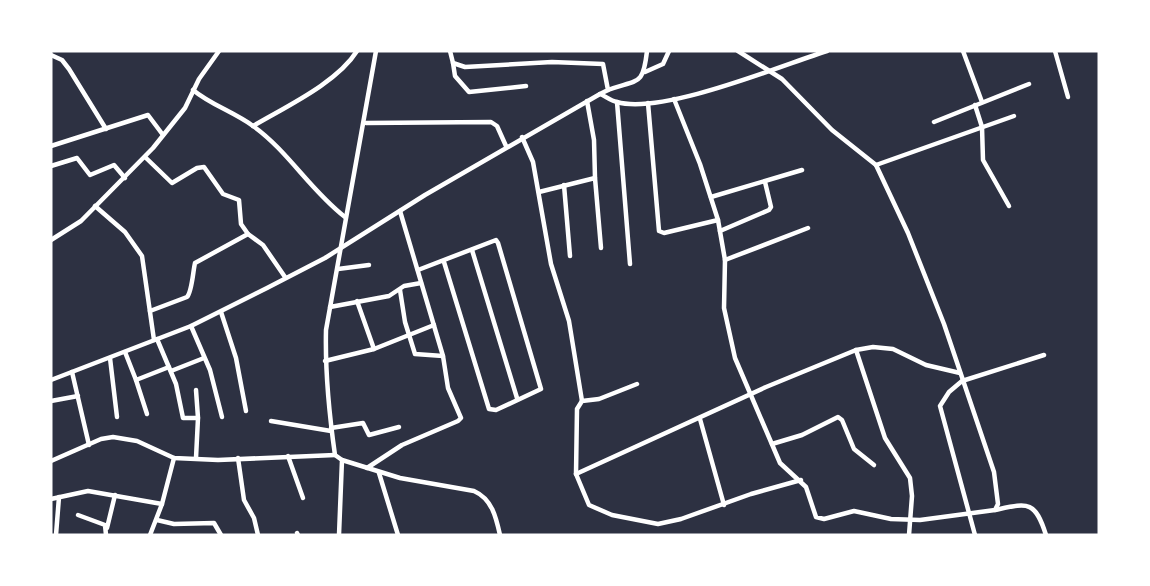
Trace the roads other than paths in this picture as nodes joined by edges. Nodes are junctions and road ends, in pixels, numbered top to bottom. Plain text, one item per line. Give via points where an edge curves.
1 (219, 51) edge
2 (357, 51) edge
3 (450, 51) edge
4 (647, 51) edge
5 (669, 51) edge
6 (738, 51) edge
7 (827, 51) edge
8 (963, 51) edge
9 (1055, 51) edge
10 (375, 52) edge
11 (51, 55) edge
12 (453, 63) junction
13 (645, 72) junction
14 (769, 72) junction
15 (1029, 84) dead end
16 (526, 86) dead end
17 (193, 90) junction
18 (608, 90) junction
19 (600, 94) junction
20 (1068, 97) dead end
21 (674, 99) junction
22 (587, 101) junction
23 (617, 102) junction
24 (982, 102) junction
25 (648, 103) junction
26 (975, 105) junction
27 (1014, 116) dead end
28 (934, 122) dead end
29 (366, 123) junction
30 (253, 126) junction
31 (982, 127) junction
32 (106, 129) junction
33 (163, 135) junction
34 (522, 137) junction
35 (51, 146) edge
36 (506, 146) junction
37 (145, 157) junction
38 (876, 165) junction
39 (51, 166) edge
40 (802, 170) dead end
41 (125, 178) junction
42 (595, 178) junction
43 (765, 182) junction
44 (564, 185) junction
45 (539, 192) junction
46 (711, 197) junction
47 (95, 206) junction
48 (1009, 206) dead end
49 (400, 211) junction
50 (345, 216) junction
51 (718, 220) junction
52 (808, 228) dead end
53 (720, 231) junction
54 (248, 234) junction
55 (51, 240) edge
56 (341, 248) junction
57 (601, 248) dead end
58 (472, 250) junction
59 (570, 256) dead end
60 (725, 260) junction
61 (444, 262) junction
62 (630, 264) dead end
63 (369, 265) dead end
64 (338, 268) junction
65 (418, 270) junction
66 (285, 277) junction
67 (421, 283) junction
68 (399, 290) junction
69 (357, 301) junction
70 (330, 307) junction
71 (150, 311) junction
72 (221, 312) junction
73 (434, 325) junction
74 (191, 326) junction
75 (409, 336) junction
76 (155, 340) junction
77 (374, 349) junction
78 (856, 350) junction
79 (125, 352) junction
80 (1044, 355) dead end
81 (443, 356) junction
82 (110, 358) junction
83 (204, 358) junction
84 (325, 361) junction
85 (170, 369) junction
86 (72, 372) junction
87 (960, 373) junction
88 (51, 380) edge
89 (136, 380) junction
90 (962, 381) junction
91 (637, 384) dead end
92 (196, 390) dead end
93 (78, 396) junction
94 (750, 396) junction
95 (517, 398) junction
96 (51, 401) edge
97 (582, 401) junction
98 (246, 411) dead end
99 (147, 414) dead end
100 (117, 417) dead end
101 (222, 417) dead end
102 (198, 418) junction
103 (700, 419) junction
104 (272, 421) dead end
105 (399, 427) dead end
106 (331, 429) junction
107 (772, 444) junction
108 (88, 445) junction
109 (335, 454) junction
110 (288, 456) junction
111 (174, 458) junction
112 (196, 458) junction
113 (238, 458) junction
114 (342, 460) junction
115 (51, 461) edge
116 (874, 465) dead end
117 (367, 468) junction
118 (380, 473) junction
119 (576, 474) junction
120 (801, 480) junction
121 (115, 495) junction
122 (59, 497) junction
123 (303, 498) dead end
124 (51, 499) edge
125 (162, 504) junction
126 (724, 505) junction
127 (995, 510) junction
128 (78, 515) dead end
129 (972, 516) junction
130 (157, 520) junction
131 (911, 520) junction
132 (106, 528) junction
133 (56, 535) edge
134 (106, 535) edge
135 (150, 535) edge
136 (221, 535) edge
137 (258, 535) edge
138 (339, 535) edge
139 (398, 535) edge
140 (500, 535) edge
141 (909, 535) edge
142 (975, 535) edge
143 (1046, 535) edge

1 - 17 street
2 - 30 street via 314,89
3 - 12 street
4 - 13 street
5 - 13 street via 663,64
6 - 14 street
7 - 14 street
8 - 24 street
9 - 20 street
10 - 29 street
11 - 32 street via 69,69
12 - 16 street via 455,76 470,92
12 - 18 street via 479,67 533,62 603,63
13 - 18 street
14 - 21 street
14 - 38 street via 799,94 832,130
15 - 24 street
17 - 30 street
17 - 33 street via 185,108
18 - 19 street
19 - 22 street
19 - 23 street
21 - 25 street
21 - 46 street
22 - 34 street
22 - 42 street
23 - 25 street
23 - 62 street
24 - 26 street
25 - 51 street via 659,231
26 - 28 street
26 - 31 street
27 - 31 street
29 - 36 street via 491,122
29 - 50 street
30 - 50 street via 325,201
31 - 38 street
31 - 48 street via 983,160
32 - 33 street via 148,115
32 - 35 street
33 - 37 street
34 - 36 street
34 - 45 street via 533,162
36 - 49 street
37 - 41 street
37 - 54 street via 172,183 204,167 223,194 239,200 240,222
38 - 87 street via 924,270
39 - 41 street via 77,158 90,175 114,165
40 - 43 street
41 - 47 street
42 - 44 street
42 - 57 street
43 - 46 street
43 - 53 street via 769,210
44 - 45 street
44 - 59 street
45 - 97 street via 552,264 569,321
46 - 51 street
47 - 55 street
47 - 71 street via 125,232 142,256
49 - 56 street
49 - 65 street
50 - 56 street
51 - 53 street
52 - 60 street
53 - 60 street
54 - 66 street via 263,245
54 - 71 street via 195,263 187,297
56 - 64 street
56 - 66 street
58 - 61 street
58 - 95 street
58 - 95 street via 496,240 503,257 541,386
60 - 94 street via 727,325
61 - 65 street
61 - 95 street via 489,409 496,410
63 - 64 street
64 - 70 street
65 - 67 street
66 - 72 street
67 - 68 street
67 - 73 street
68 - 69 street via 388,296
68 - 75 street
69 - 70 street
69 - 77 street
70 - 84 street
71 - 76 street
72 - 74 street
72 - 98 street via 236,358
73 - 75 street
73 - 81 street
74 - 76 street
74 - 83 street
75 - 77 street
75 - 81 street via 415,354
76 - 79 street
76 - 85 street
77 - 84 street
78 - 87 street via 893,349 926,366
78 - 94 street
78 - 131 street via 882,430 910,478
79 - 82 street
79 - 89 street
80 - 90 street
81 - 117 street via 448,388 461,418 402,445
82 - 86 street
82 - 100 street
83 - 85 street
83 - 101 street
84 - 106 street
85 - 89 street
85 - 102 street via 183,418
86 - 88 street
86 - 93 street
87 - 90 street
89 - 99 street
90 - 127 street via 996,479
90 - 129 street via 940,406
91 - 97 street via 599,399
92 - 102 street
93 - 96 street
93 - 108 street
94 - 103 street
94 - 107 street
97 - 119 street via 577,409
102 - 112 street
103 - 119 street
103 - 126 street
104 - 106 street
105 - 106 street via 369,435 363,423
106 - 109 street
107 - 116 street via 802,435 838,417 854,449
107 - 120 street via 780,463
108 - 111 street via 123,437
108 - 115 street
109 - 110 street
109 - 114 street
110 - 113 street
110 - 123 street
111 - 112 street
111 - 125 street
112 - 113 street
113 - 137 street via 244,500
114 - 117 street
114 - 138 street
117 - 118 street
118 - 139 street
118 - 140 street via 484,496
119 - 126 street via 589,506 636,521 658,524
120 - 126 street
120 - 131 street via 820,519 854,511
121 - 122 street via 88,491
121 - 125 street
121 - 132 street
122 - 124 street
122 - 133 street
125 - 130 street
127 - 129 street
127 - 143 street via 1022,504 1033,507 1040,514
128 - 132 street
129 - 131 street
129 - 142 street
130 - 135 street
130 - 136 street via 174,524 214,523
131 - 141 street
132 - 134 street

